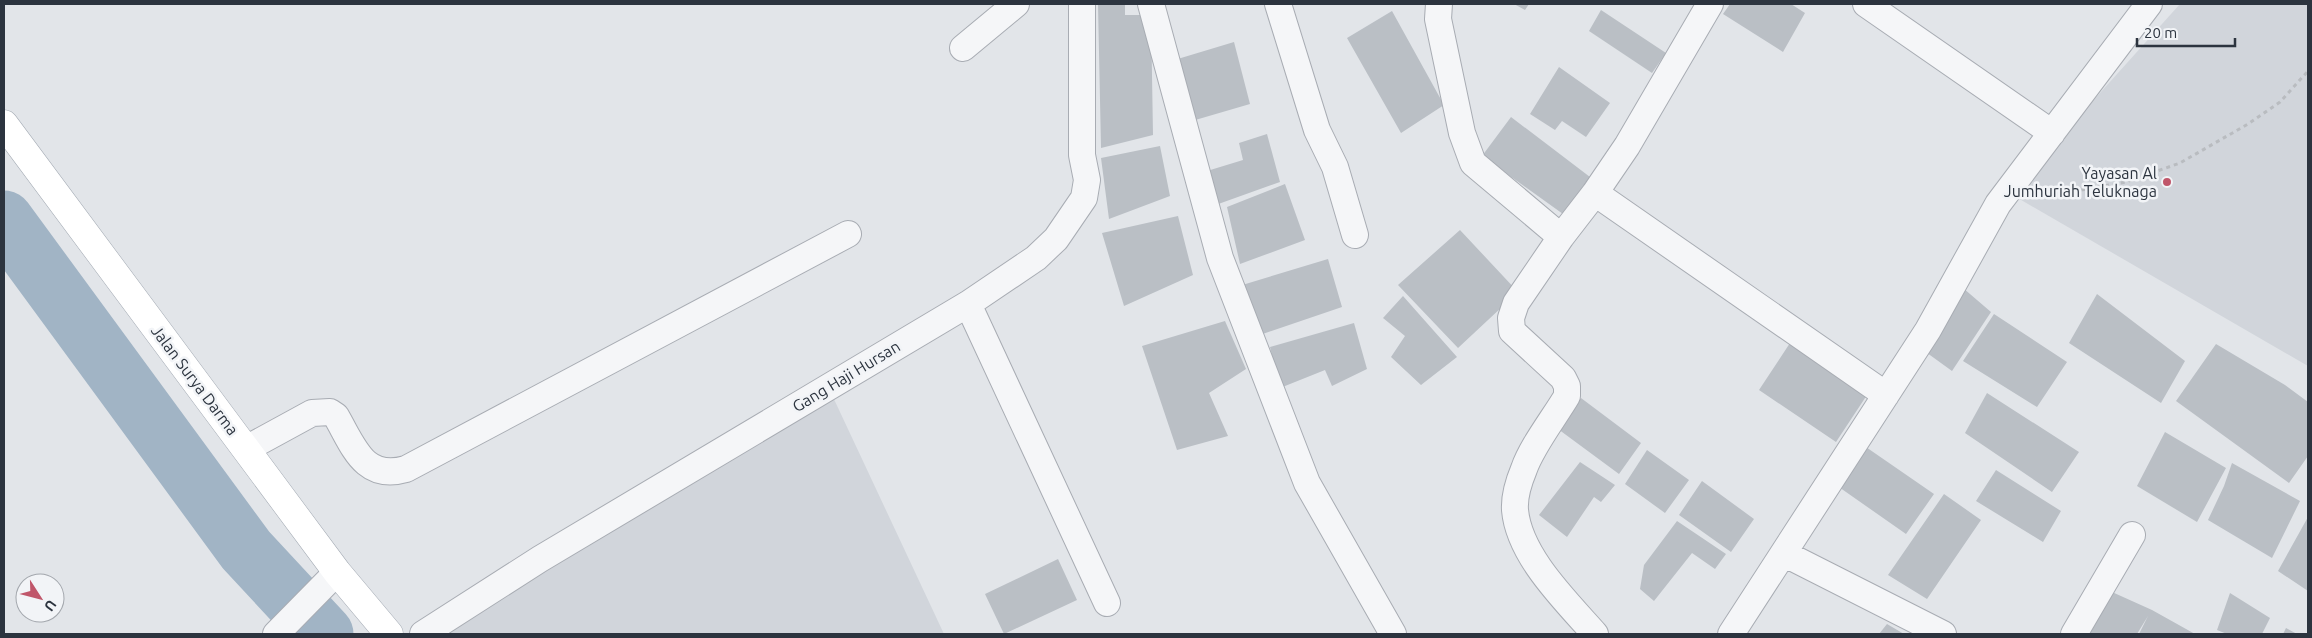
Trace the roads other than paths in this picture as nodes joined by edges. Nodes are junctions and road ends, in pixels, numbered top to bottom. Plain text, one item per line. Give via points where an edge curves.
1 (1016, 4) edge
2 (1082, 4) edge
3 (1151, 4) edge
4 (1278, 4) edge
5 (1439, 4) edge
6 (1710, 4) edge
7 (1866, 4) edge
8 (2149, 4) edge
9 (963, 48) dead end
10 (4, 124) edge
11 (2052, 133) junction
12 (1595, 193) junction
13 (848, 234) dead end
14 (1355, 235) dead end
15 (1561, 237) junction
16 (968, 304) junction
17 (1886, 394) junction
18 (246, 449) junction
19 (2132, 534) dead end
20 (1785, 554) junction
21 (337, 572) junction
22 (1107, 603) dead end
23 (276, 634) edge
24 (389, 634) edge
25 (422, 634) edge
26 (1393, 634) edge
27 (1595, 634) edge
28 (1731, 634) edge
29 (1943, 634) edge
30 (2074, 634) edge

1 - 9 street
2 - 16 street, Gang Haji Hursan via 1084,198 1056,239 1036,258
3 - 26 street via 1220,258 1307,483
4 - 14 street via 1317,130 1335,167
5 - 15 street via 1438,19 1462,134 1473,163
6 - 12 street via 1627,146
7 - 11 street
8 - 11 street
10 - 18 main road, Jalan Surya Darma
11 - 17 street via 1998,204 1928,330
12 - 15 street
12 - 17 street
13 - 18 street via 406,469 392,473 374,470 364,462 336,416 330,412 312,413
15 - 27 street via 1516,303 1511,318 1512,331 1567,386 1567,396 1524,466 1515,509 1520,531 1532,555 1549,581
16 - 22 street
16 - 25 street, Gang Haji Hursan via 540,559
17 - 20 street
18 - 21 main road, Jalan Surya Darma
19 - 30 street
20 - 28 street
20 - 29 street
21 - 23 street
21 - 24 main road, Jalan Surya Darma

